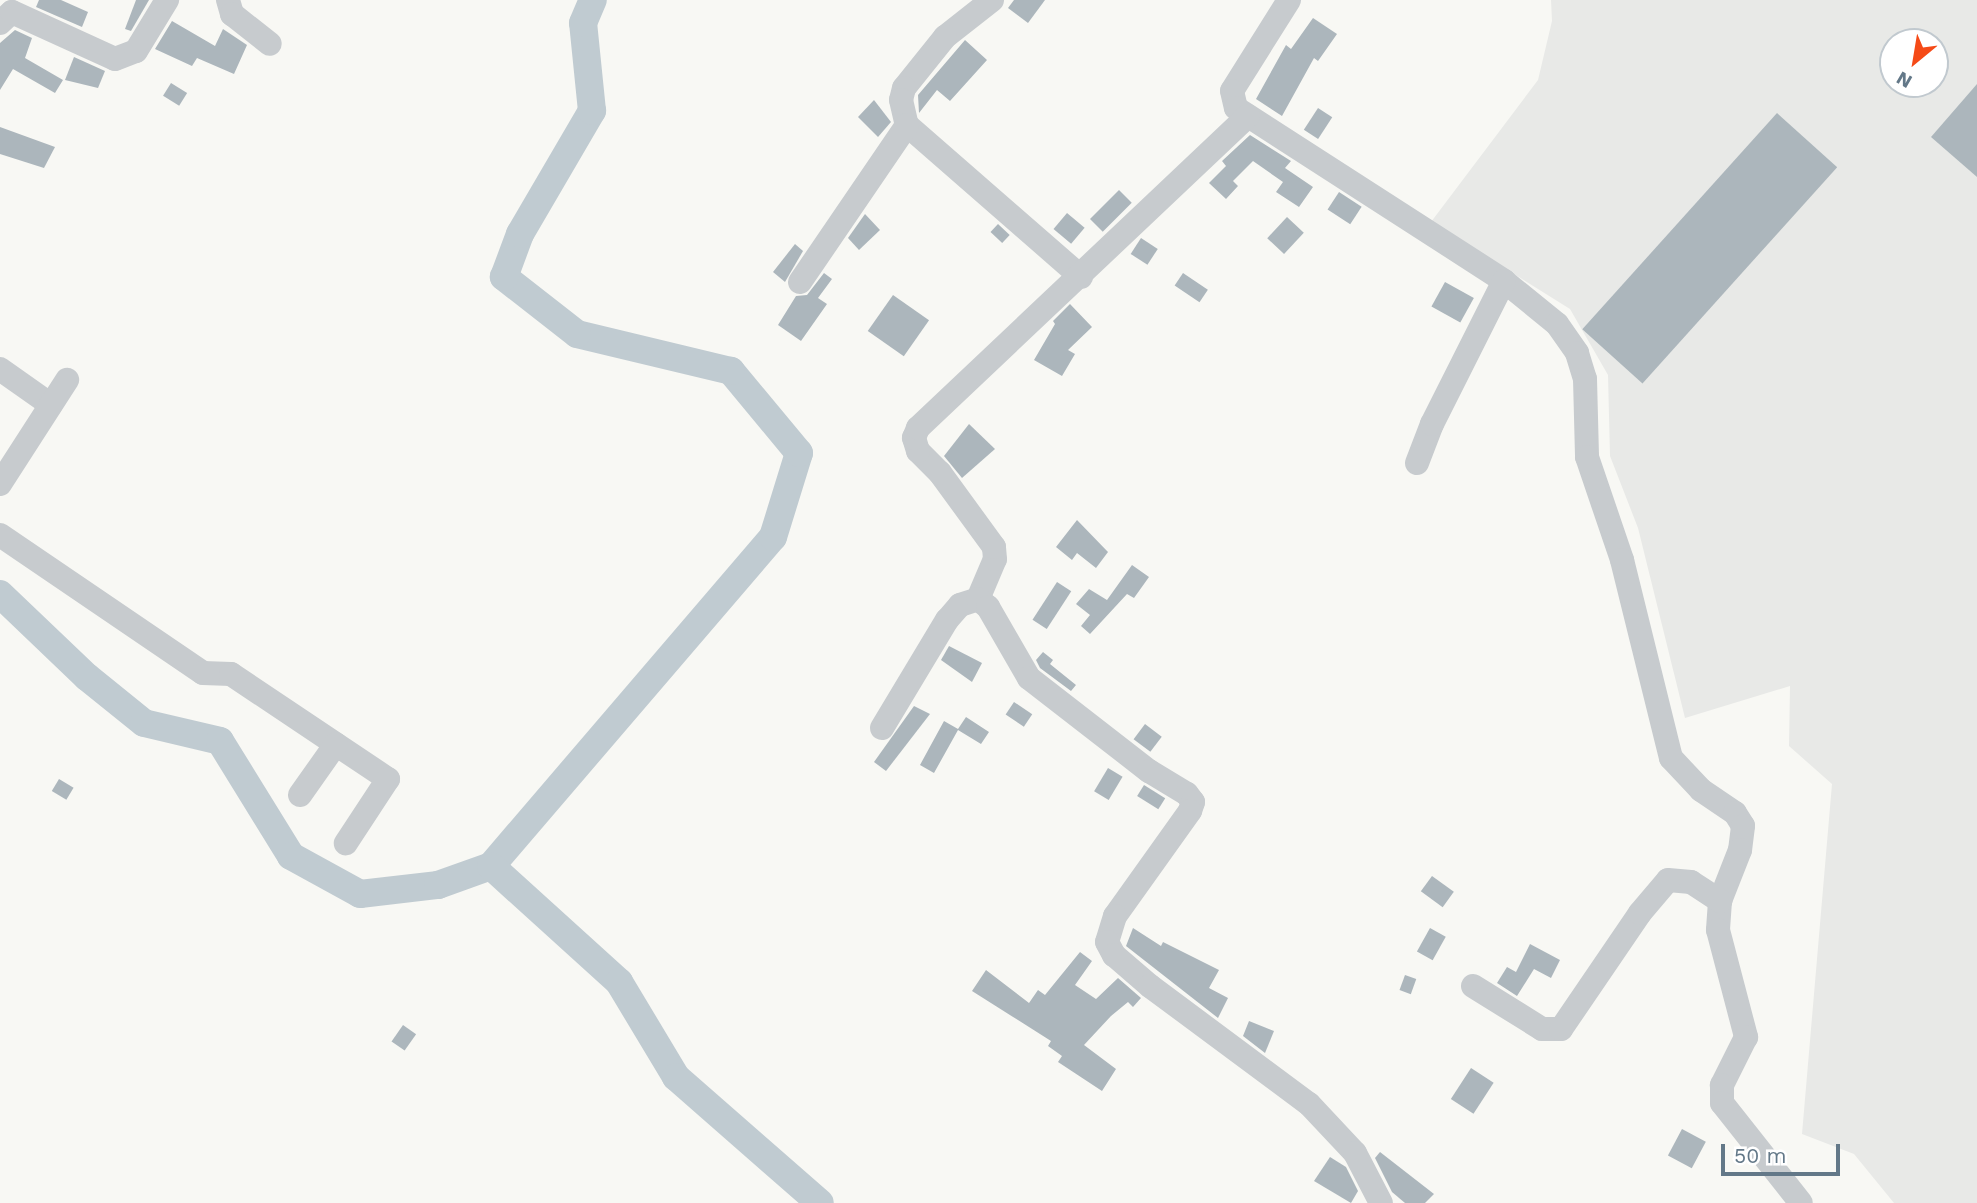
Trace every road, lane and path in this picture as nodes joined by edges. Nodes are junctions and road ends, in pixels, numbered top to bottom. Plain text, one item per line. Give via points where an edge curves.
1 (167, 0) edge
2 (228, 0) edge
3 (992, 0) edge
4 (1289, 0) edge
5 (0, 23) edge
6 (270, 44) dead end
7 (1248, 116) junction
8 (907, 125) junction
9 (1081, 277) junction
10 (1504, 281) junction
11 (800, 282) dead end
12 (0, 369) edge
13 (67, 380) dead end
14 (51, 405) junction
15 (1418, 464) dead end
16 (4, 469) edge
17 (0, 535) edge
18 (978, 599) junction
19 (881, 728) dead end
20 (336, 744) junction
21 (300, 795) dead end
22 (346, 843) dead end
23 (1720, 901) junction
24 (1473, 986) dead end
25 (1381, 1203) edge
26 (1801, 1203) edge

1 - 5 street via 136,51 115,59 12,12
2 - 6 street via 240,23
3 - 8 street via 945,37 904,88 901,100
4 - 7 street via 1232,92 1236,108
7 - 9 street
7 - 10 street
8 - 9 street
8 - 11 street
9 - 18 street via 925,420 914,438 918,451 994,547 995,559
10 - 15 street via 1432,424
10 - 23 street via 1557,324 1583,367 1587,457 1622,560 1671,758 1701,790 1735,813 1743,826 1740,850
12 - 14 street
13 - 14 street
14 - 16 street
17 - 20 street via 203,673 231,674
18 - 19 street via 960,605 947,620
18 - 25 street via 988,607 1029,678 1193,802 1163,853 1115,916 1107,942 1114,955 1309,1104 1355,1153
20 - 21 street
20 - 22 street via 388,779
23 - 24 street via 1691,882 1668,880 1640,912 1576,1012 1561,1029 1550,1033
23 - 26 street via 1720,943 1746,1037 1722,1085 1722,1102

